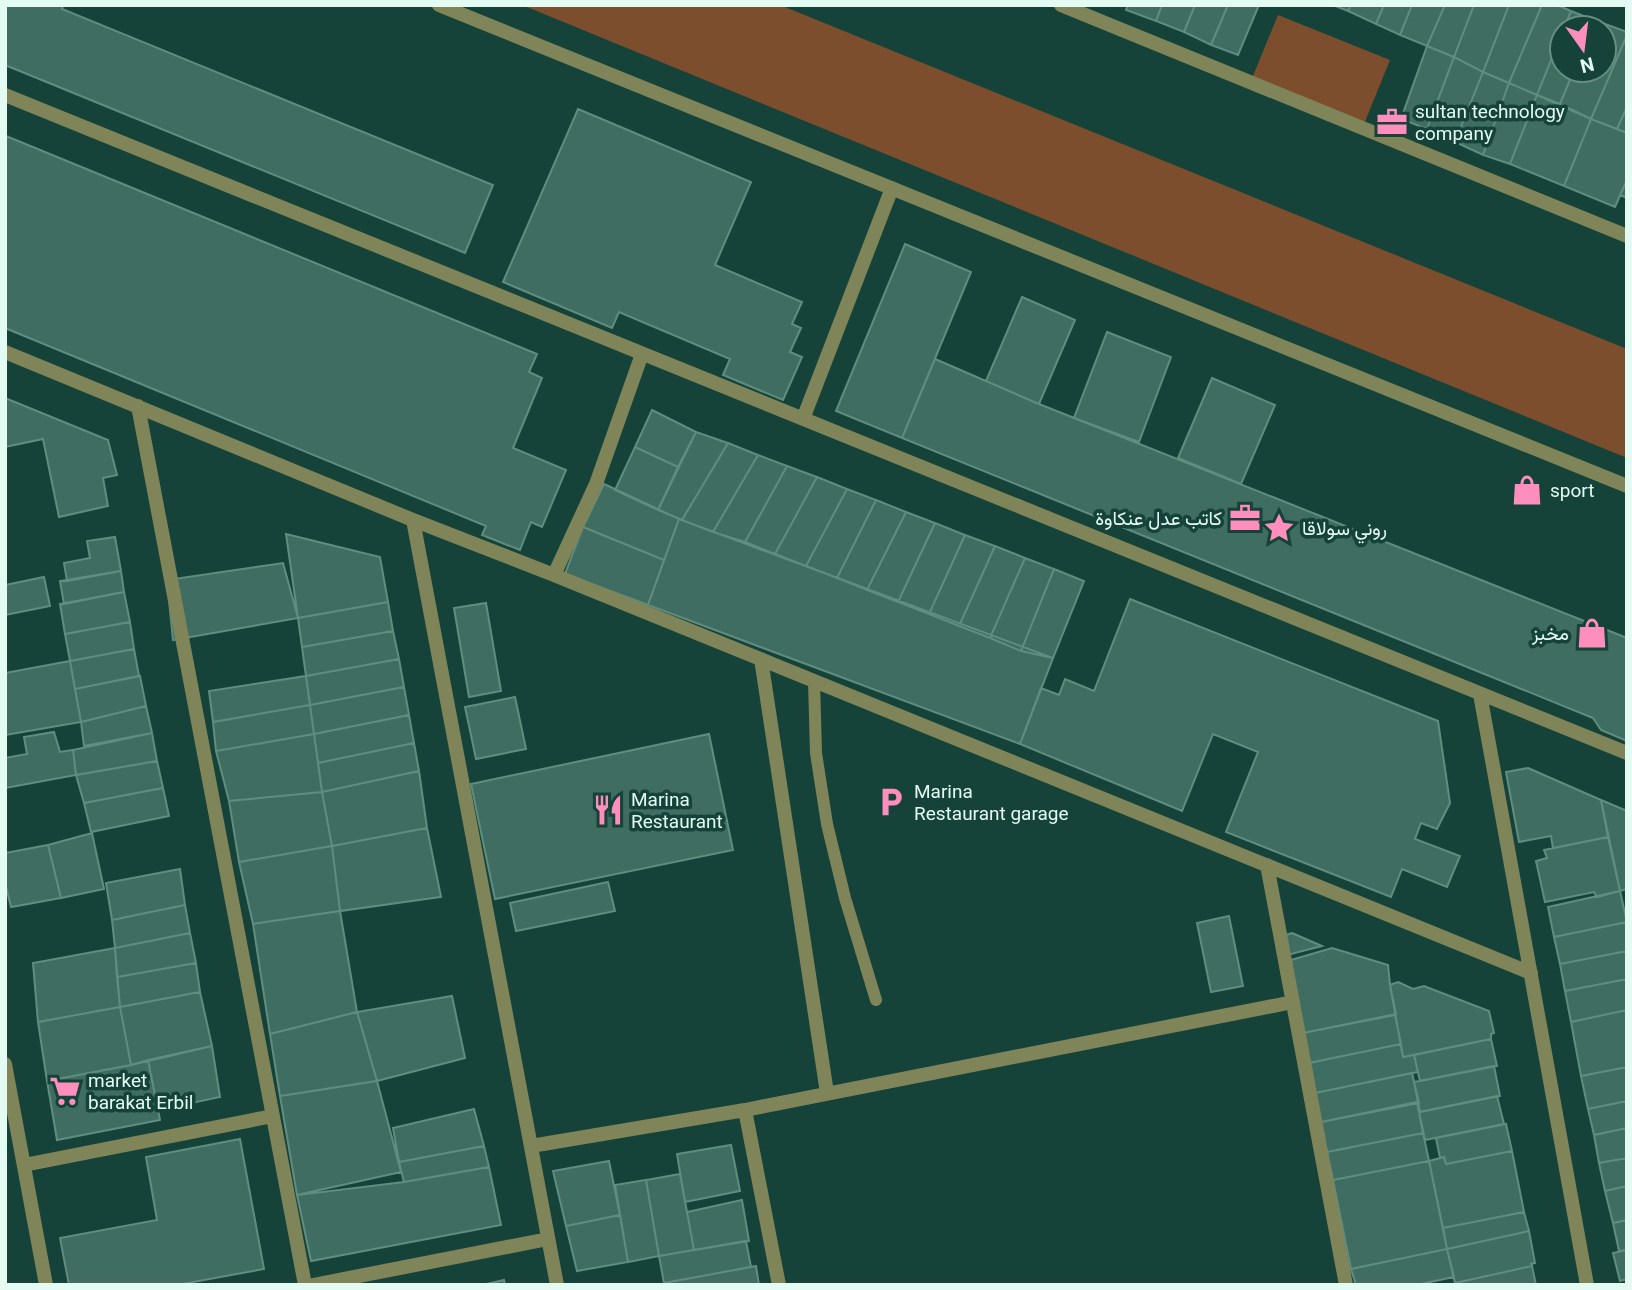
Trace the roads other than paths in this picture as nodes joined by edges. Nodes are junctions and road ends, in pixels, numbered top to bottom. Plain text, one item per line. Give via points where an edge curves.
1 (439, 5) edge
2 (1061, 5) edge
3 (5, 95) edge
4 (892, 188) junction
5 (1627, 236) edge
6 (5, 352) edge
7 (642, 354) junction
8 (138, 406) junction
9 (803, 419) junction
10 (1627, 486) edge
11 (413, 520) junction
12 (554, 575) junction
13 (761, 659) junction
14 (814, 681) junction
15 (1480, 694) junction
16 (1627, 753) edge
17 (1267, 865) junction
18 (1531, 973) junction
19 (876, 1000) dead end
20 (1293, 1002) junction
21 (5, 1064) edge
22 (827, 1093) junction
23 (745, 1110) junction
24 (273, 1116) junction
25 (531, 1146) junction
26 (24, 1165) junction
27 (548, 1239) junction
28 (46, 1285) edge
29 (305, 1285) edge
30 (313, 1285) edge
31 (557, 1285) edge
32 (779, 1285) edge
33 (1346, 1285) edge
34 (1587, 1285) edge

1 - 4 street
2 - 5 street
3 - 7 street
4 - 9 street
4 - 10 street
6 - 8 street
7 - 9 street
7 - 12 street via 596,484
8 - 11 street
8 - 24 street
9 - 15 street
11 - 12 street
11 - 25 street
12 - 13 street
13 - 14 street
13 - 22 street
14 - 17 street
14 - 19 lane via 816,752 827,824
15 - 16 street
15 - 18 street
17 - 18 street
17 - 20 street
18 - 34 street
20 - 22 street
20 - 33 street
21 - 26 street
22 - 23 street
23 - 25 street
23 - 32 street
24 - 26 street
24 - 29 street
25 - 27 street
26 - 28 street
27 - 30 street
27 - 31 street

